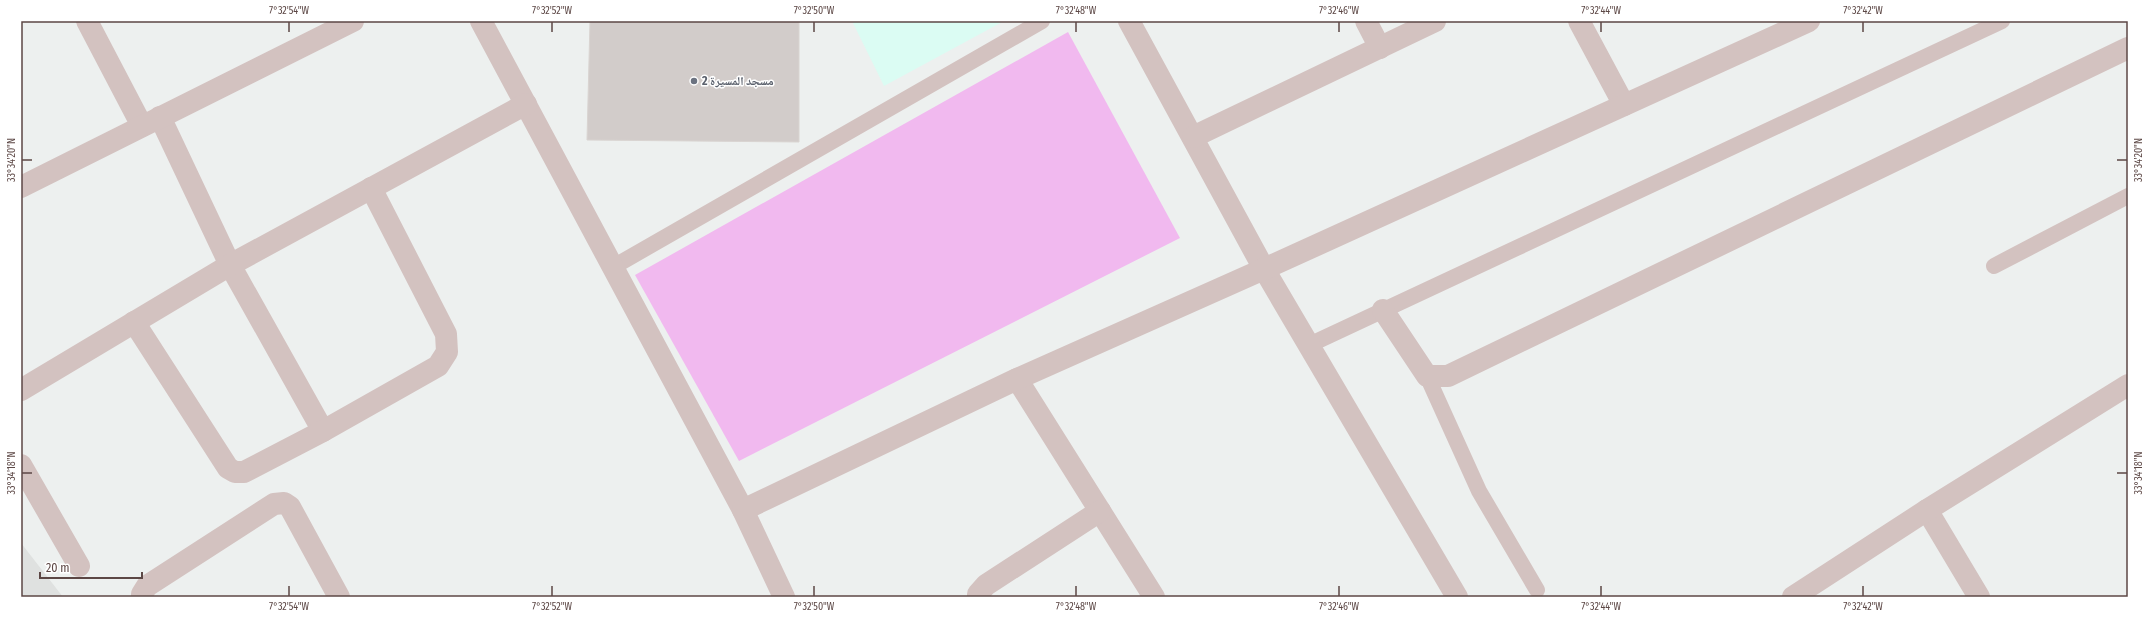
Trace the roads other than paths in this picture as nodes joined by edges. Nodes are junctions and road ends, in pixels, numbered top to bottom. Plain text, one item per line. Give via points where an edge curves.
1 (86, 21) edge
2 (353, 21) edge
3 (481, 21) edge
4 (1042, 21) edge
5 (1129, 21) edge
6 (1366, 21) edge
7 (1435, 21) edge
8 (1579, 21) edge
9 (1809, 21) edge
10 (2002, 21) edge
11 (1380, 48) junction
12 (2128, 48) edge
13 (526, 104) junction
14 (1624, 105) junction
15 (151, 122) junction
16 (1193, 137) junction
17 (21, 187) edge
18 (371, 188) junction
19 (2128, 196) edge
20 (230, 265) junction
21 (1994, 266) dead end
22 (613, 267) junction
23 (1264, 269) junction
24 (1383, 310) junction
25 (134, 322) junction
26 (1308, 345) junction
27 (1427, 376) junction
28 (1017, 379) junction
29 (2128, 385) edge
30 (21, 390) edge
31 (323, 431) junction
32 (21, 465) edge
33 (743, 510) junction
34 (1927, 510) junction
35 (1100, 511) junction
36 (79, 566) dead end
37 (1537, 590) dead end
38 (142, 597) edge
39 (339, 597) edge
40 (784, 597) edge
41 (978, 597) edge
42 (1154, 597) edge
43 (1457, 597) edge
44 (1793, 597) edge
45 (1979, 597) edge

1 - 15 street
2 - 15 street
3 - 13 street
4 - 22 lane
5 - 16 street
6 - 11 street
7 - 11 street
8 - 14 street
9 - 14 street
10 - 24 lane
11 - 16 street
12 - 27 street via 1448,376
13 - 18 street
13 - 22 street
14 - 23 street
15 - 17 street
15 - 20 street
16 - 23 street
18 - 20 street
18 - 31 street via 446,334 447,352 438,366
19 - 21 lane
20 - 25 street
20 - 31 street
22 - 33 street
23 - 26 street
23 - 28 street
24 - 26 lane
24 - 27 street
25 - 30 street
25 - 31 street via 228,468 235,472 244,472
26 - 43 street
27 - 37 lane via 1479,491
28 - 33 street
28 - 35 street
29 - 34 street
32 - 36 street
33 - 40 street
34 - 44 street
34 - 45 street
35 - 41 street via 986,585
35 - 42 street
38 - 39 street via 147,586 274,504 284,503 290,507

